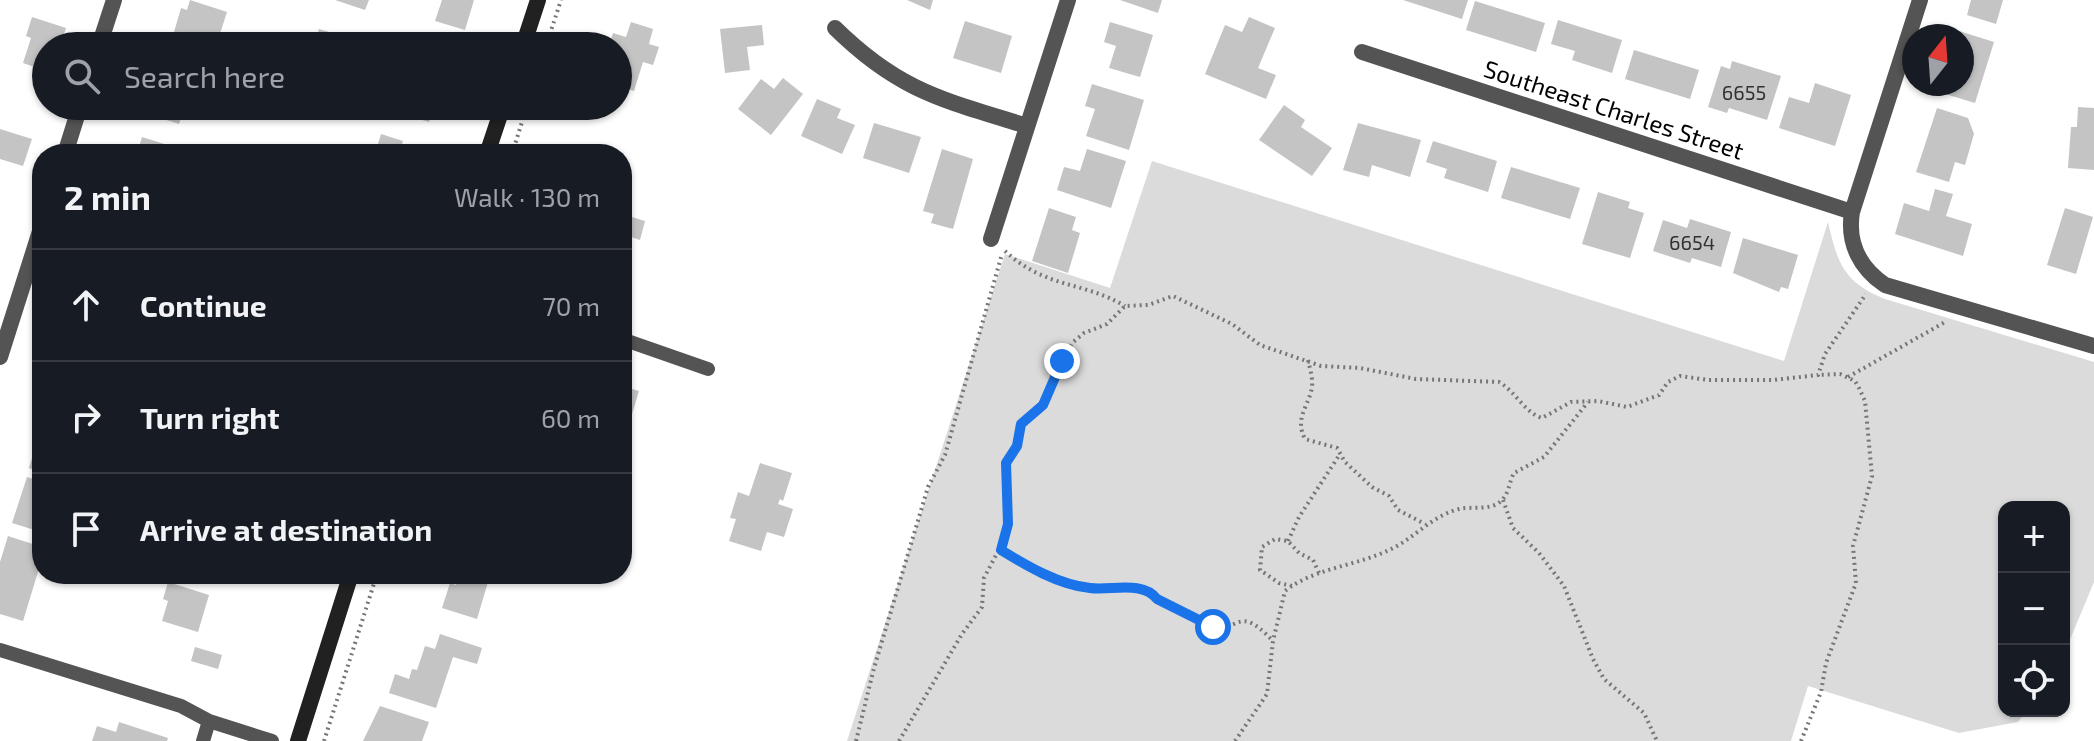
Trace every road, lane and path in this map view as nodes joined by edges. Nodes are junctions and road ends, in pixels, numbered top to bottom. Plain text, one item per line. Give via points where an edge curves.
1 (114, 0) edge
2 (538, 0) edge
3 (561, 0) edge
4 (1068, 0) edge
5 (1920, 0) edge
6 (835, 28) dead end
7 (104, 32) edge
8 (528, 32) edge
9 (551, 32) edge
10 (1362, 52) dead end
11 (76, 120) edge
12 (498, 120) edge
13 (523, 120) edge
14 (1027, 126) junction
15 (68, 144) edge
16 (490, 144) edge
17 (515, 144) edge
18 (1852, 212) junction
19 (991, 239) dead end
20 (32, 256) edge
21 (1871, 276) junction
22 (1125, 306) junction
23 (1964, 310) junction
24 (632, 342) edge
25 (2094, 346) edge
26 (0, 357) edge
27 (1308, 360) junction
28 (708, 369) dead end
29 (1818, 375) junction
30 (1848, 377) junction
31 (1589, 400) junction
32 (1340, 454) junction
33 (1503, 500) junction
34 (1425, 524) junction
35 (1288, 541) junction
36 (1001, 550) junction
37 (1319, 573) junction
38 (348, 584) edge
39 (374, 584) edge
40 (1292, 586) junction
41 (1273, 641) junction
42 (0, 650) edge
43 (209, 721) junction
44 (203, 741) edge
45 (272, 741) edge
46 (298, 741) edge
47 (324, 741) edge
48 (856, 741) edge
49 (899, 741) edge
50 (1235, 741) edge
51 (1657, 741) edge
52 (1801, 741) edge

1 - 7 street
2 - 8 main road
3 - 9 path
4 - 14 street
5 - 18 street
6 - 14 street via 913,89
10 - 18 street, Southeast Charles Street
11 - 15 street
12 - 16 main road
13 - 17 path
14 - 19 street
18 - 21 street via 1856,254
20 - 26 street
21 - 23 street
21 - 29 path via 1862,304 1835,338
22 - 27 path via 1173,296 1232,324 1260,345
22 - 36 path via 1107,324 1072,343 1046,400 1021,424 1017,446 1006,463 1008,524
22 - 48 path via 1052,282 1003,249 984,327 945,455 928,487
23 - 25 street
23 - 30 path
24 - 28 lane
27 - 31 path via 1333,369 1360,368 1404,378 1499,382 1542,418 1571,402
27 - 32 path via 1313,381 1301,431 1305,439 1332,445
29 - 30 path
29 - 31 path via 1773,380 1680,376 1659,395 1627,407
30 - 52 path via 1865,401 1872,476 1853,546 1856,583
31 - 33 path via 1544,457 1514,473
32 - 34 path via 1398,510
32 - 35 path
33 - 34 path via 1459,509
33 - 51 path via 1513,528 1564,586 1604,679 1644,713
34 - 37 path via 1393,549
35 - 37 path via 1313,560
35 - 40 path via 1268,542 1258,563 1268,577
36 - 41 path via 1066,582 1151,592 1205,626 1246,619
36 - 49 path via 984,578 982,607
37 - 40 path
38 - 46 main road
39 - 47 path
40 - 41 path via 1282,597
41 - 50 path via 1265,702
42 - 43 lane via 181,706
43 - 44 lane
43 - 45 lane

